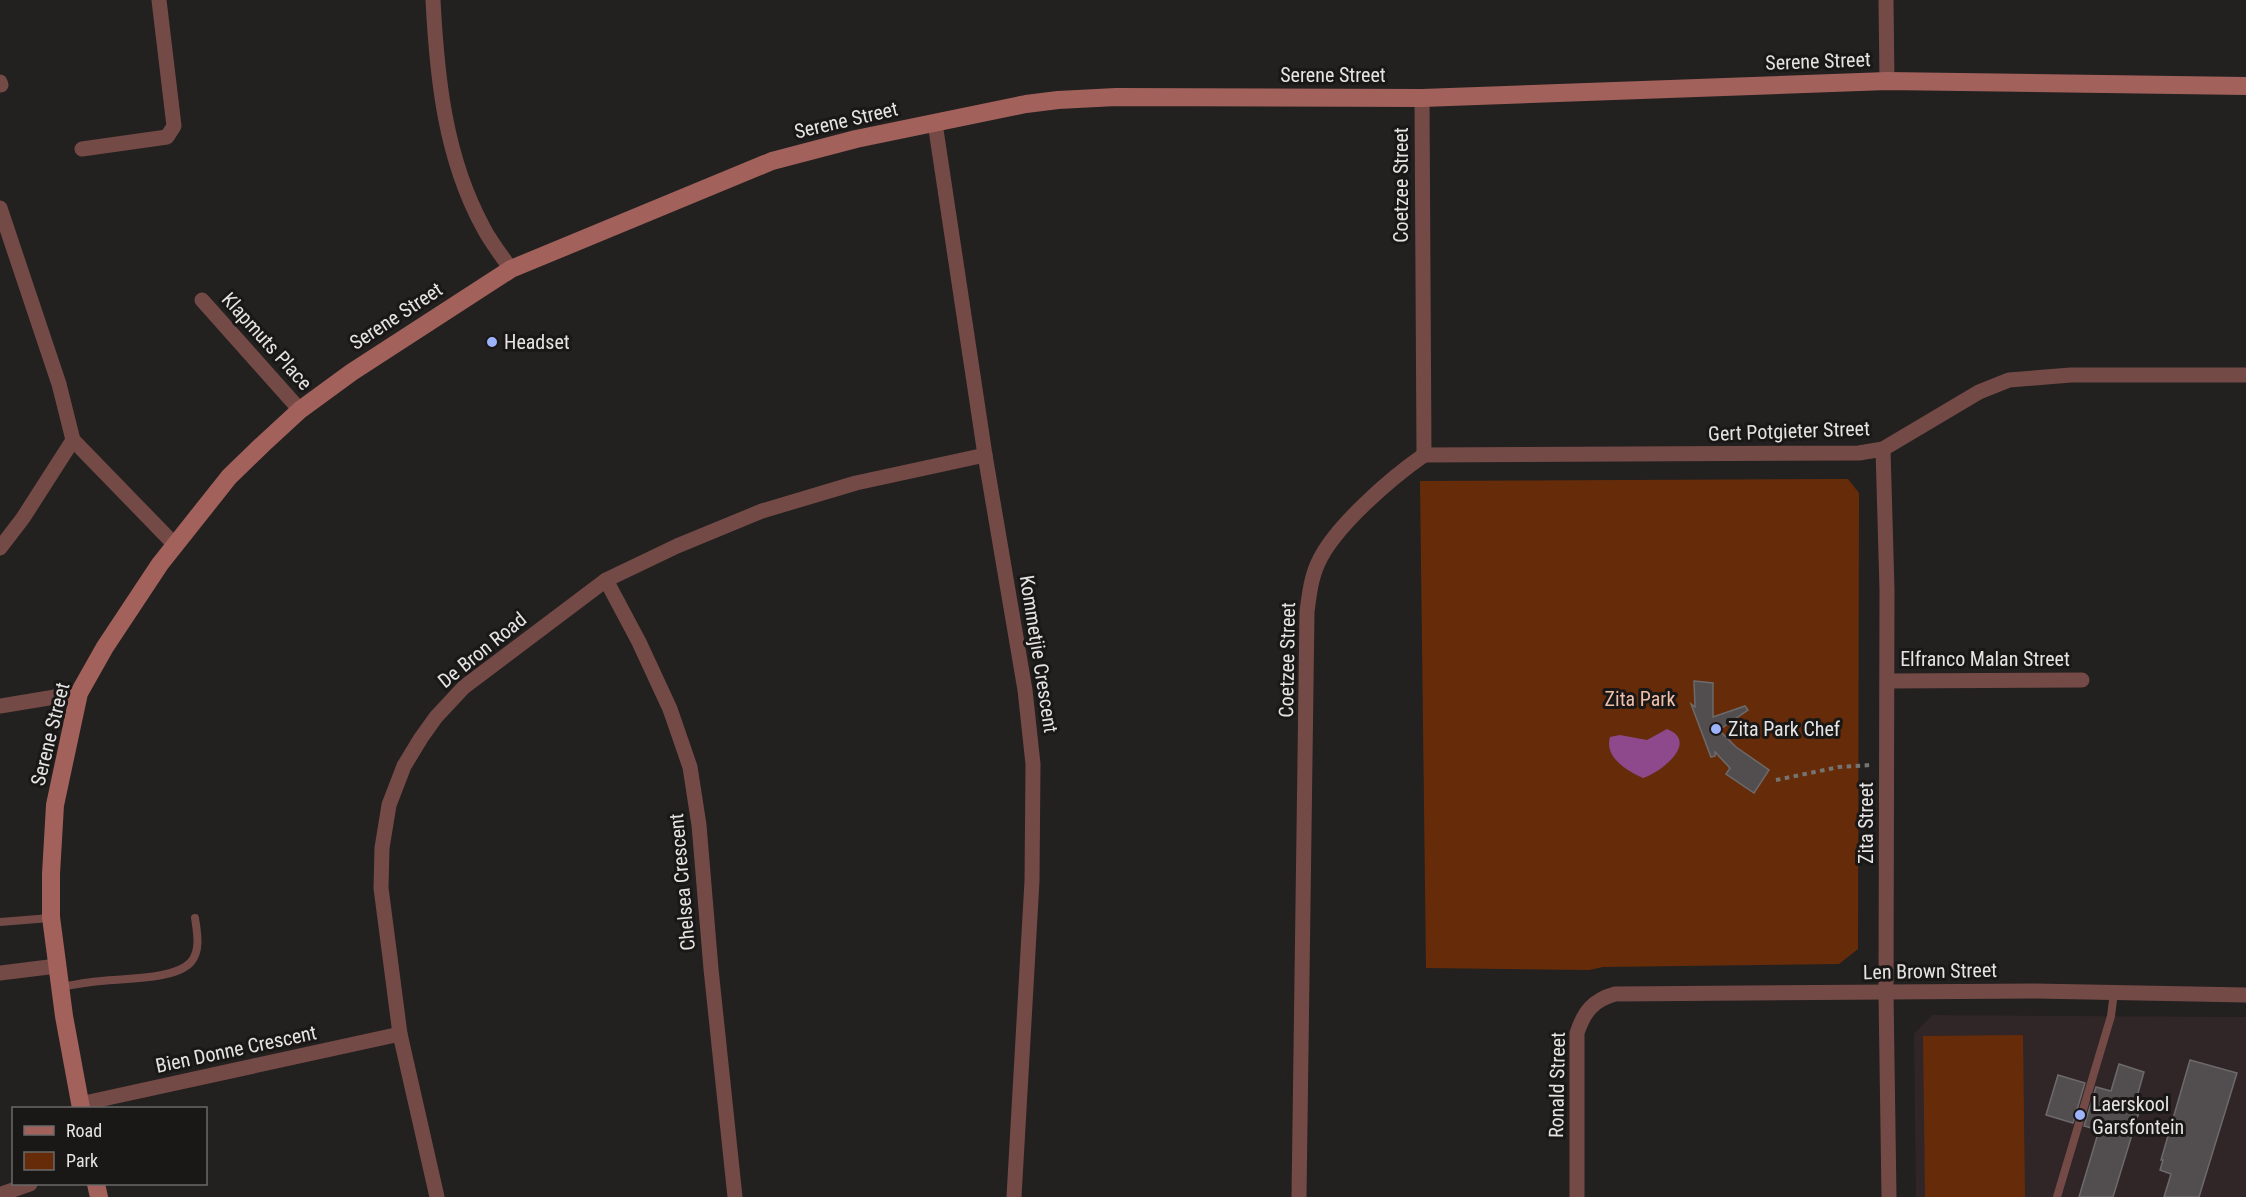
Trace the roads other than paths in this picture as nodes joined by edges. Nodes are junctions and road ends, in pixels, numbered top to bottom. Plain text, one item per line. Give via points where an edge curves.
1 (159, 0) edge
2 (433, 0) edge
3 (1886, 0) edge
4 (1887, 81) junction
5 (2246, 86) edge
6 (1422, 98) junction
7 (935, 123) junction
8 (82, 149) dead end
9 (0, 208) edge
10 (4, 233) edge
11 (511, 269) junction
12 (202, 300) dead end
13 (2246, 375) edge
14 (300, 410) junction
15 (73, 440) junction
16 (1883, 449) junction
17 (985, 455) junction
18 (1424, 455) junction
19 (175, 544) junction
20 (0, 548) edge
21 (606, 580) junction
22 (2082, 680) dead end
23 (1887, 681) junction
24 (79, 693) junction
25 (0, 706) edge
26 (51, 917) junction
27 (195, 918) dead end
28 (0, 922) edge
29 (57, 966) junction
30 (0, 973) edge
31 (60, 987) junction
32 (2114, 992) junction
33 (1887, 993) junction
34 (1615, 994) joint
35 (2246, 995) edge
36 (400, 1034) junction
37 (80, 1106) edge
38 (27, 1185) edge
39 (1, 1197) edge
40 (437, 1197) edge
41 (735, 1197) edge
42 (1014, 1197) edge
43 (1299, 1197) edge
44 (1577, 1197) edge
45 (1889, 1197) edge
46 (2057, 1197) edge

1 - 8 street via 174,126 167,137
2 - 11 street via 439,84 454,153 483,227
3 - 4 street
4 - 5 street, Serene Street
4 - 6 street, Serene Street
6 - 7 street, Serene Street via 1116,97 1026,104
6 - 18 street, Coetzee Street
7 - 11 street, Serene Street via 856,138 772,161
7 - 17 street, Kommetjie Crescent
9 - 10 street
10 - 15 street via 59,384
11 - 14 street, Serene Street via 399,340
12 - 14 street, Klapmuts Place
13 - 16 street, Gert Potgieter Street via 2072,375 2009,380 1979,392
14 - 19 street, Serene Street via 229,477
15 - 19 street
15 - 20 street
16 - 18 street, Gert Potgieter Street via 1833,454
16 - 23 street, Zita Street
17 - 21 street, De Bron Road via 856,483 762,511
17 - 42 street, Kommetjie Crescent via 1025,690 1033,764 1031,892
18 - 43 street, Coetzee Street via 1385,485 1326,549 1310,590
19 - 24 street, Serene Street via 124,616
21 - 36 street, De Bron Road via 464,687 421,738 396,783 382,848 381,888
21 - 41 street, Chelsea Crescent via 670,709 690,767
22 - 23 street, Elfranco Malan Street
23 - 33 street, Zita Street
24 - 25 street
24 - 26 street, Serene Street via 55,805
26 - 28 lane
26 - 29 street, Serene Street
27 - 31 lane via 198,941 190,963 154,977
29 - 30 street
29 - 31 street, Serene Street
31 - 37 street, Serene Street
32 - 33 street, Len Brown Street
32 - 35 street, Len Brown Street
32 - 46 lane via 2111,1016
33 - 34 street, Len Brown Street
33 - 45 street, Zita Street
34 - 44 street, Ronald Street via 1588,1008 1577,1033
36 - 37 street, Bien Donne Crescent
36 - 40 street, De Bron Road
38 - 39 street

